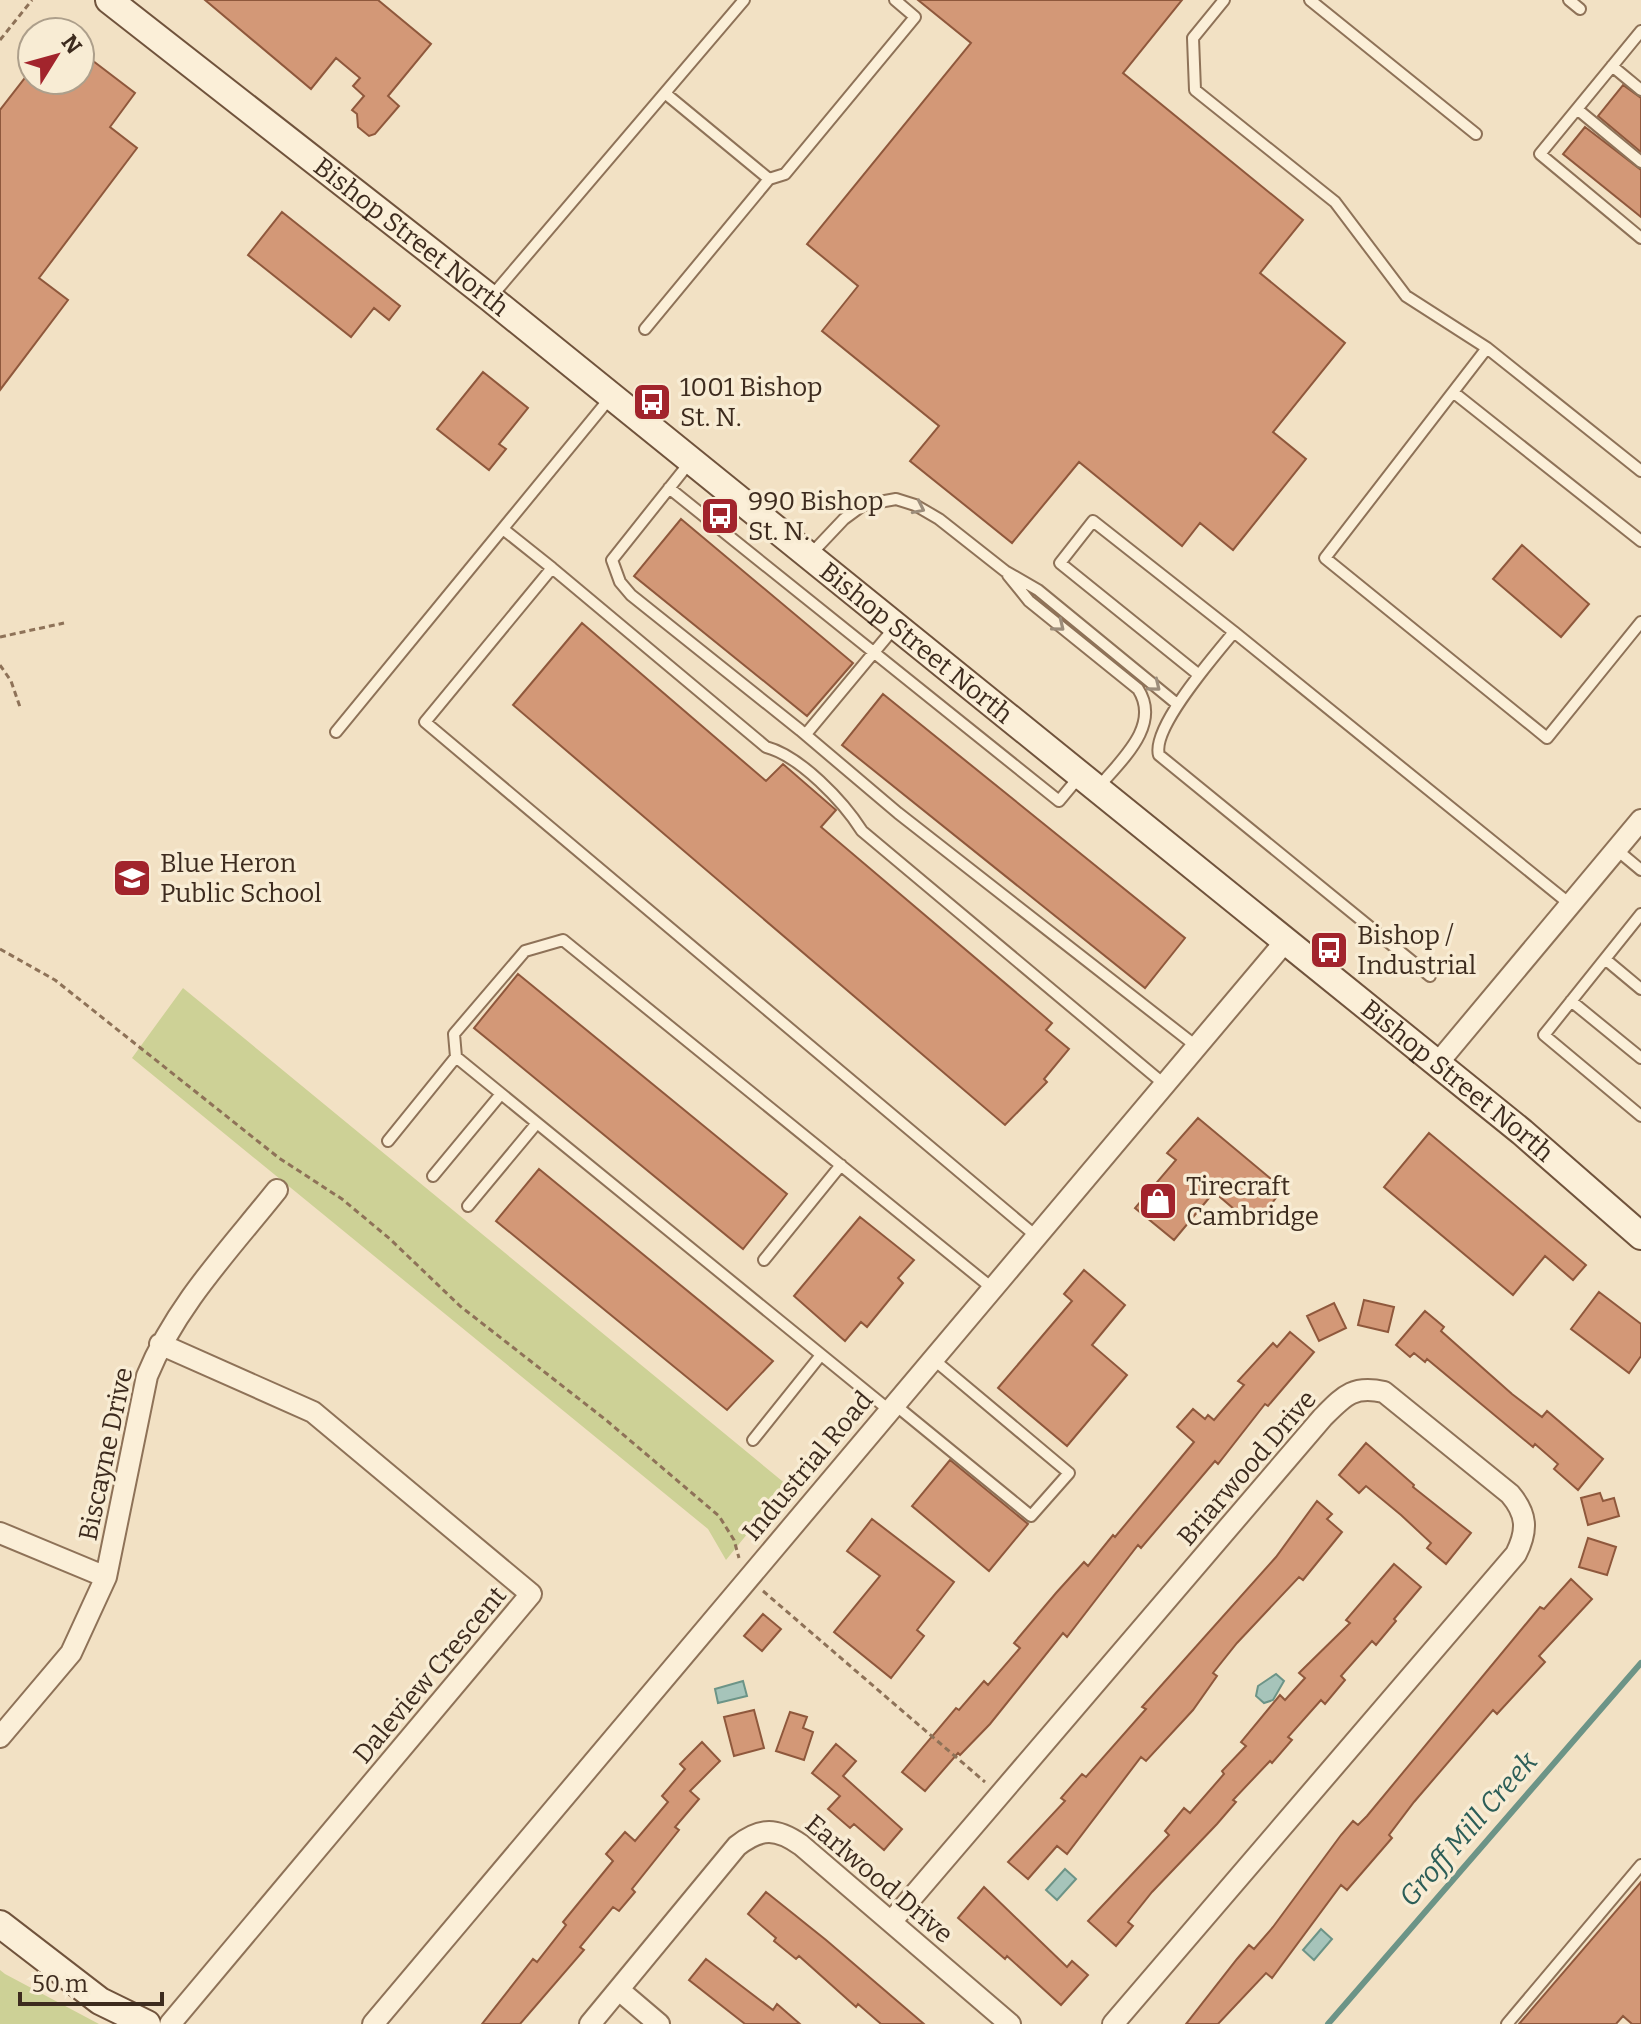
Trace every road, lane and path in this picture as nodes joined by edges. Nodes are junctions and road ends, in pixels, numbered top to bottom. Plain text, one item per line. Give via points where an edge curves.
1 (32, 0) edge
2 (109, 0) edge
3 (744, 0) edge
4 (895, 0) edge
5 (1224, 0) edge
6 (1310, 0) edge
7 (1569, 0) edge
8 (1580, 9) dead end
9 (1641, 31) edge
10 (0, 40) edge
11 (1612, 66) junction
12 (1641, 90) edge
13 (666, 94) junction
14 (1577, 109) junction
15 (1476, 134) dead end
16 (1641, 162) edge
17 (769, 179) junction
18 (1641, 238) edge
19 (490, 298) junction
20 (645, 329) dead end
21 (1487, 348) junction
22 (1453, 392) junction
23 (611, 396) junction
24 (691, 461) junction
25 (1641, 471) edge
26 (669, 488) junction
27 (503, 529) junction
28 (1641, 541) edge
29 (809, 557) junction
30 (552, 568) junction
31 (1005, 571) junction
32 (1641, 622) edge
33 (64, 623) dead end
34 (895, 627) junction
35 (1234, 632) junction
36 (0, 637) edge
37 (875, 653) junction
38 (0, 665) edge
39 (1199, 675) junction
40 (1177, 704) junction
41 (20, 707) dead end
42 (336, 732) dead end
43 (806, 734) junction
44 (1087, 784) junction
45 (1641, 820) edge
46 (1617, 850) junction
47 (1641, 870) edge
48 (1571, 905) junction
49 (1639, 922) edge
50 (1284, 943) junction
51 (0, 949) edge
52 (1605, 959) junction
53 (1430, 976) dead end
54 (1641, 989) edge
55 (1571, 1001) junction
56 (1196, 1046) junction
57 (456, 1057) junction
58 (1641, 1058) edge
59 (1437, 1064) junction
60 (1164, 1084) junction
61 (501, 1094) junction
62 (1641, 1116) edge
63 (537, 1123) junction
64 (388, 1141) dead end
65 (841, 1165) junction
66 (433, 1176) dead end
67 (277, 1190) dead end
68 (468, 1206) dead end
69 (1036, 1236) junction
70 (1641, 1236) edge
71 (764, 1260) dead end
72 (992, 1288) junction
73 (160, 1344) junction
74 (821, 1355) junction
75 (933, 1359) junction
76 (892, 1407) junction
77 (753, 1440) dead end
78 (0, 1533) edge
79 (736, 1563) dead end
80 (106, 1577) junction
81 (761, 1588) dead end
82 (0, 1737) edge
83 (1000, 1796) junction
84 (1641, 1865) edge
85 (891, 1922) junction
86 (0, 1924) edge
87 (619, 1990) junction
88 (147, 2024) edge
89 (170, 2024) edge
90 (373, 2024) edge
91 (590, 2024) edge
92 (659, 2024) edge
93 (1010, 2024) edge
94 (1113, 2024) edge
95 (1507, 2024) edge

1 - 10 path
2 - 19 main road, Bishop Street North
3 - 13 lane
4 - 17 lane via 915,17 785,174
5 - 21 lane via 1193,38 1195,90 1335,202 1406,296
6 - 15 lane
7 - 8 lane
9 - 11 lane
11 - 12 lane
11 - 14 lane
13 - 17 lane
13 - 19 lane
14 - 16 lane
14 - 18 lane via 1540,154
17 - 20 lane
19 - 23 main road, Bishop Street North
21 - 22 lane
21 - 25 lane
22 - 28 lane
22 - 32 lane via 1325,558 1547,738
23 - 24 main road, Bishop Street North
23 - 27 lane
24 - 26 lane
24 - 29 main road, Bishop Street North
26 - 37 lane
26 - 43 lane via 612,560 620,582
27 - 30 lane
27 - 42 lane
29 -> 31 lane via 863,505 896,499 939,519
29 - 34 main road, Bishop Street North
30 - 60 lane via 766,747 782,751 847,807 862,831
30 - 69 lane via 425,722
31 -> 40 lane via 1038,590
31 -> 44 lane via 1029,601 1138,689 1146,703 1142,732
33 - 36 path
34 - 37 lane
34 - 44 main road, Bishop Street North
35 - 39 lane
35 - 39 lane via 1093,521 1060,563
35 - 48 lane
37 - 43 lane
37 - 44 lane via 1059,801
38 - 41 path
39 - 40 lane
40 - 53 lane via 1159,755
43 - 56 lane via 898,813
44 - 50 main road, Bishop Street North
45 - 46 street
46 - 47 lane
46 - 48 street
48 - 59 street
49 - 52 lane
50 - 56 street, Industrial Road
50 - 59 main road, Bishop Street North
51 - 79 path via 55,980 390,1239 460,1306 719,1516 734,1540
52 - 54 lane
52 - 55 lane
55 - 58 lane
55 - 62 lane via 1544,1035
56 - 60 street, Industrial Road
57 - 61 lane
57 - 64 lane
57 - 65 lane via 454,1034 525,951 563,940
59 - 70 main road, Bishop Street North
60 - 69 street, Industrial Road
61 - 63 lane
61 - 66 lane
63 - 68 lane
63 - 74 lane
65 - 71 lane
65 - 72 lane
67 - 73 street, Biscayne Drive
69 - 72 street, Industrial Road
72 - 75 street, Industrial Road
73 - 80 street, Biscayne Drive via 147,1376
73 - 89 street, Daleview Crescent via 313,1412 531,1594
74 - 76 lane
74 - 77 lane
75 - 76 street, Industrial Road
75 - 76 lane via 1069,1473 1031,1516
76 - 90 street, Industrial Road
78 - 80 street
80 - 82 street, Biscayne Drive via 71,1653
81 - 83 path
83 - 85 street, Briarwood Drive
83 - 94 street, Briarwood Drive via 1342,1398 1364,1387 1384,1392 1521,1507 1526,1524 1516,1554
84 - 95 lane
85 - 87 street, Earlwood Drive via 801,1845 768,1830 737,1846
85 - 93 street, Earlwood Drive
86 - 88 main road via 100,2001
87 - 91 street, Earlwood Drive
87 - 92 street

